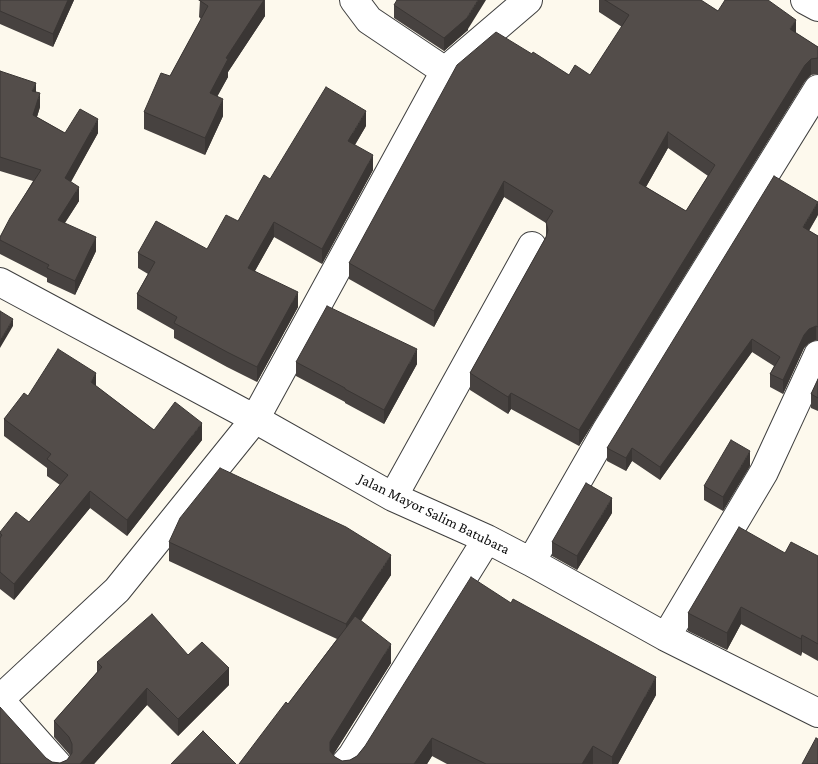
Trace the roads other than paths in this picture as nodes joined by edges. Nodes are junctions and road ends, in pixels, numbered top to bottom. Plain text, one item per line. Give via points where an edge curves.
1 (354, 0) edge
2 (528, 0) edge
3 (806, 0) edge
4 (818, 7) edge
5 (445, 70) junction
6 (818, 89) edge
7 (532, 246) dead end
8 (0, 282) edge
9 (818, 355) edge
10 (255, 419) junction
11 (393, 497) junction
12 (487, 539) junction
13 (530, 562) junction
14 (666, 637) junction
15 (0, 700) edge
16 (818, 713) edge
17 (57, 764) edge
18 (345, 764) edge

1 - 5 street via 368,20
2 - 5 street
3 - 4 street
5 - 10 street
6 - 13 street via 606,431
7 - 11 street
8 - 10 street, Jalan Mayor Salim Batubara
9 - 14 street via 764,472
10 - 11 street, Jalan Mayor Salim Batubara
10 - 15 street via 117,590
11 - 12 street, Jalan Mayor Salim Batubara
12 - 13 street, Jalan Mayor Salim Batubara
12 - 18 street
13 - 14 street, Jalan Mayor Salim Batubara
14 - 16 street, Jalan Mayor Salim Batubara
15 - 17 street

